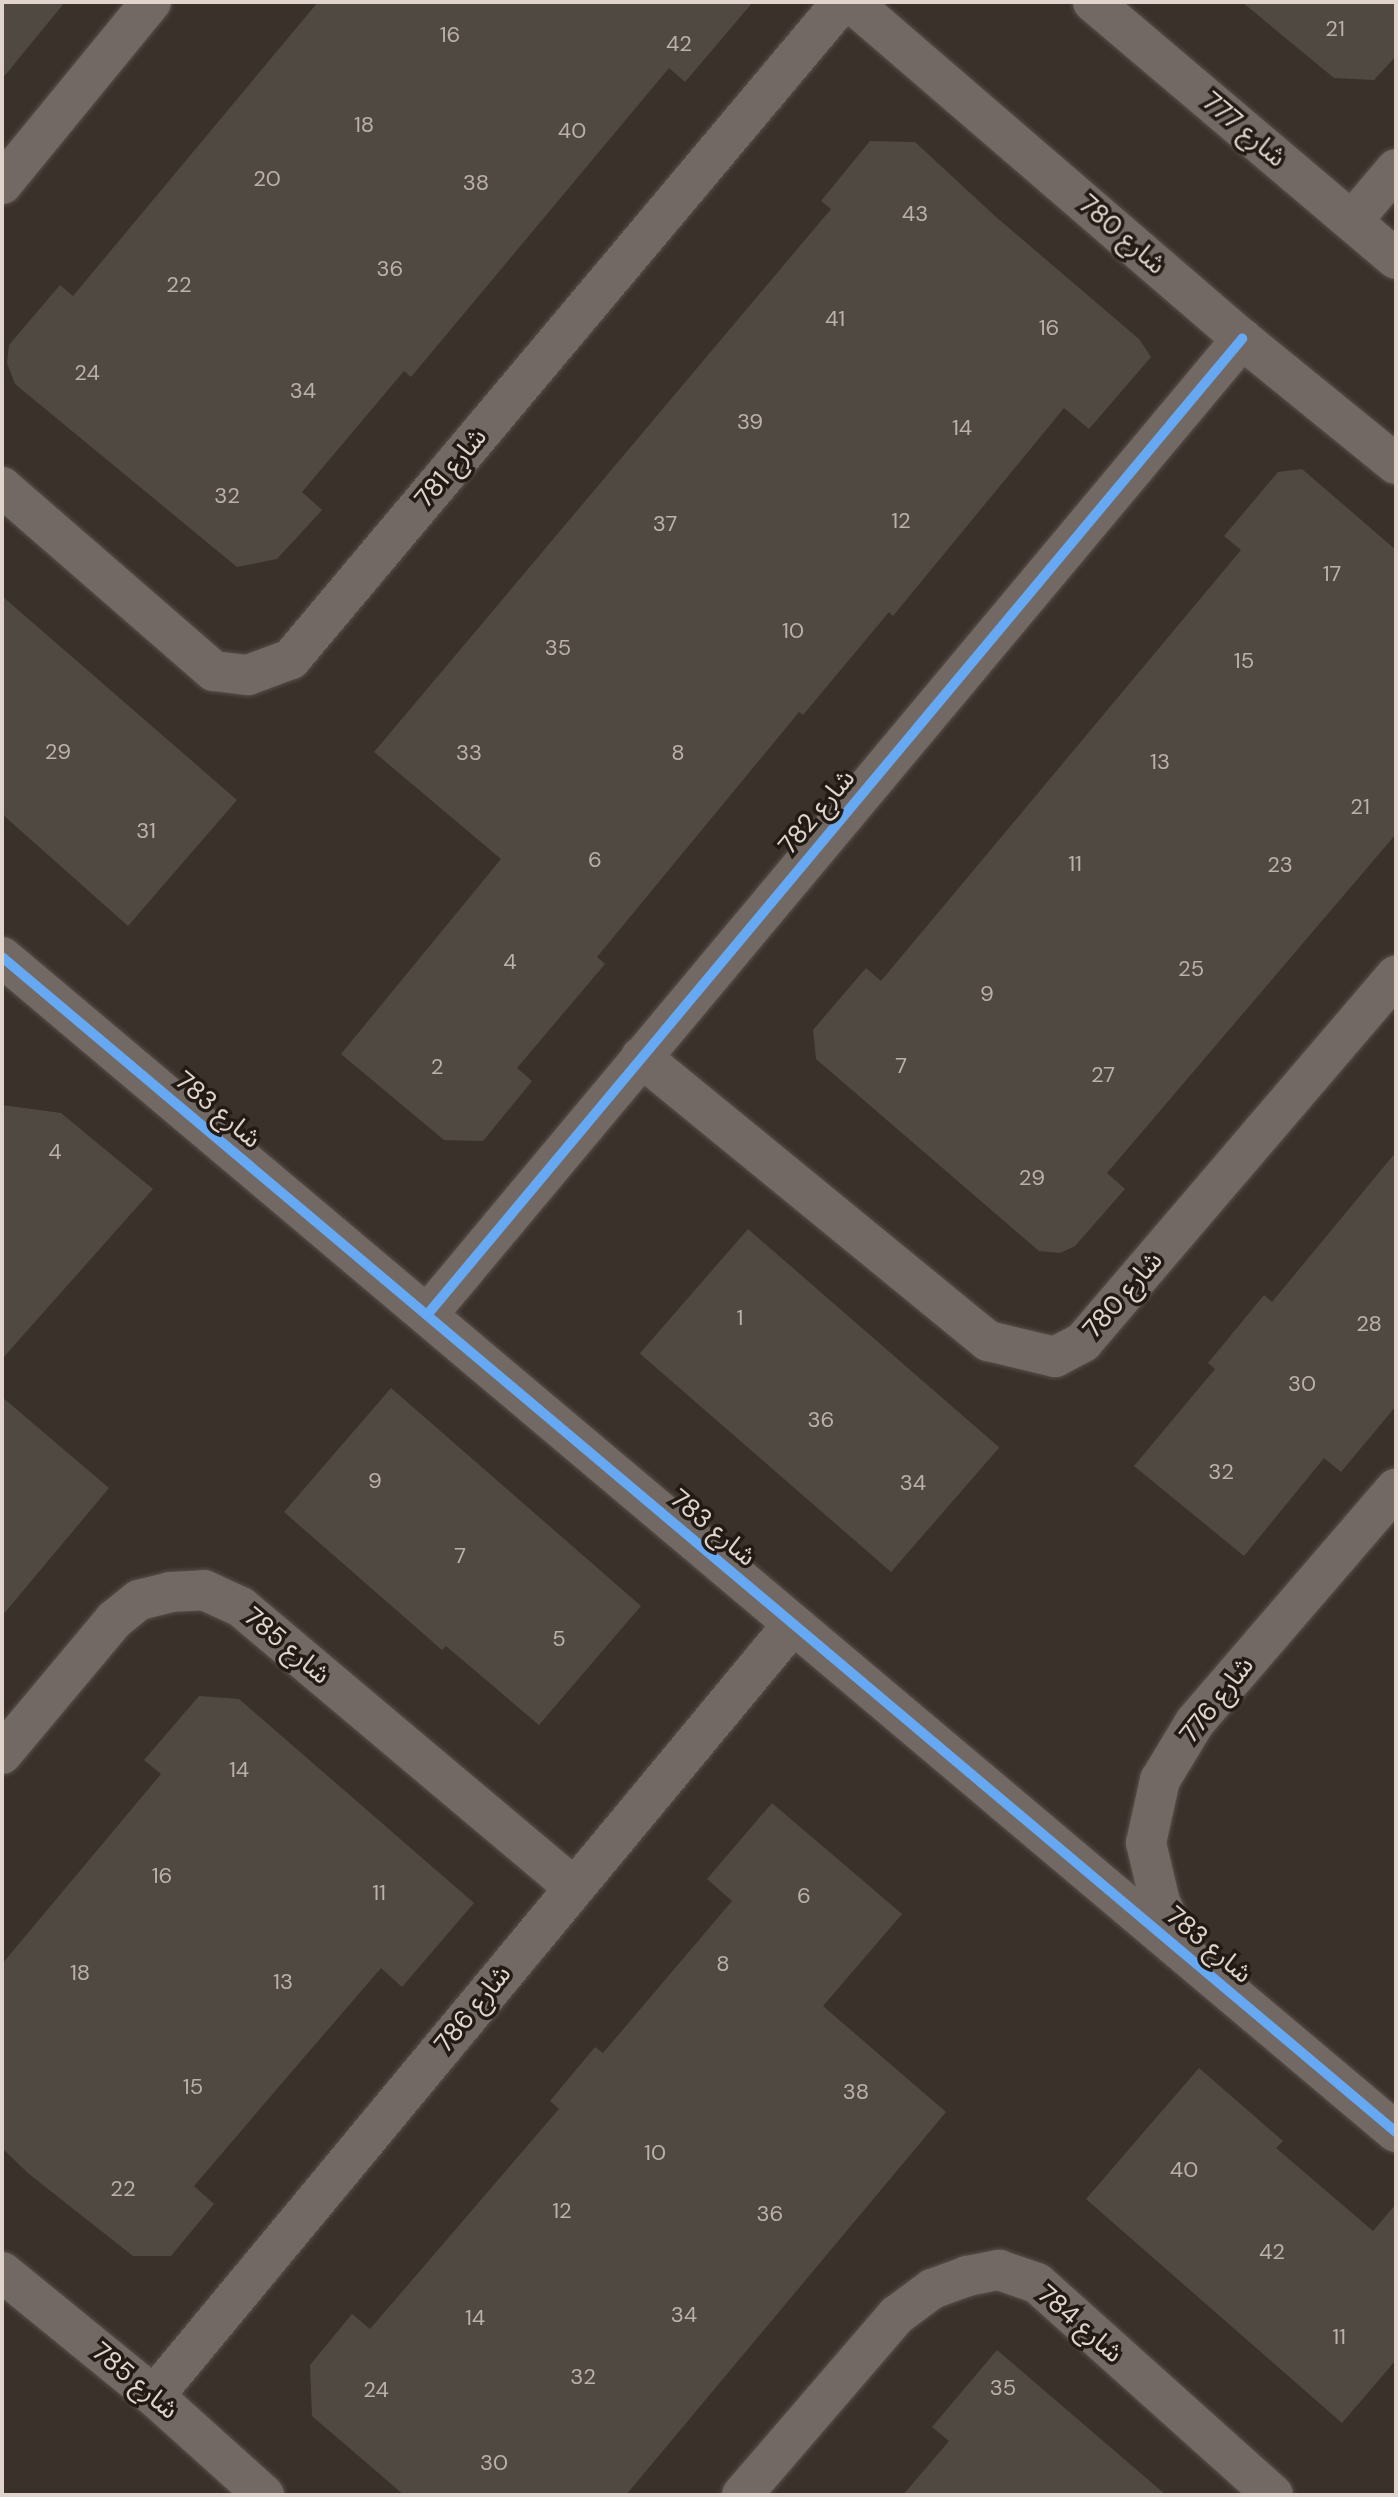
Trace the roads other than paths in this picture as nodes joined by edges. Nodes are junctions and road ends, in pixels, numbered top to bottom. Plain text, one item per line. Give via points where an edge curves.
1 (151, 2) edge
2 (842, 2) edge
3 (851, 2) edge
4 (1093, 2) edge
5 (1396, 169) edge
6 (2, 184) edge
7 (1352, 221) junction
8 (1396, 259) edge
9 (1242, 339) junction
10 (1396, 464) edge
11 (2, 487) edge
12 (2, 957) edge
13 (1396, 976) edge
14 (641, 1057) junction
15 (427, 1315) junction
16 (1396, 1488) edge
17 (793, 1624) junction
18 (2, 1754) edge
19 (573, 1887) junction
20 (1182, 1951) junction
21 (1396, 2132) edge
22 (2, 2272) edge
23 (154, 2396) junction
24 (264, 2495) edge
25 (742, 2495) edge
26 (1273, 2495) edge

1 - 6 street
2 - 11 street, شارع 781 via 291,659 248,675 214,671
3 - 9 street, شارع 780
4 - 7 street, شارع 777
5 - 7 street
7 - 8 street, شارع 777
9 - 10 street, شارع 780
9 - 14 street, شارع 782
12 - 15 street, شارع 783
13 - 14 street, شارع 780 via 1083,1342 1055,1357 988,1341
14 - 15 street, شارع 782
15 - 17 street, شارع 783
16 - 20 street, شارع 776 via 1195,1722 1160,1780 1146,1843 1160,1902
17 - 19 street, شارع 786
17 - 20 street, شارع 783
18 - 19 street, شارع 785 via 114,1620 139,1600 204,1590 241,1607
19 - 23 street, شارع 786
20 - 21 street, شارع 783
22 - 23 street, شارع 785
23 - 24 street, شارع 785
25 - 26 street, شارع 784 via 897,2315 932,2289 999,2270 1037,2283

